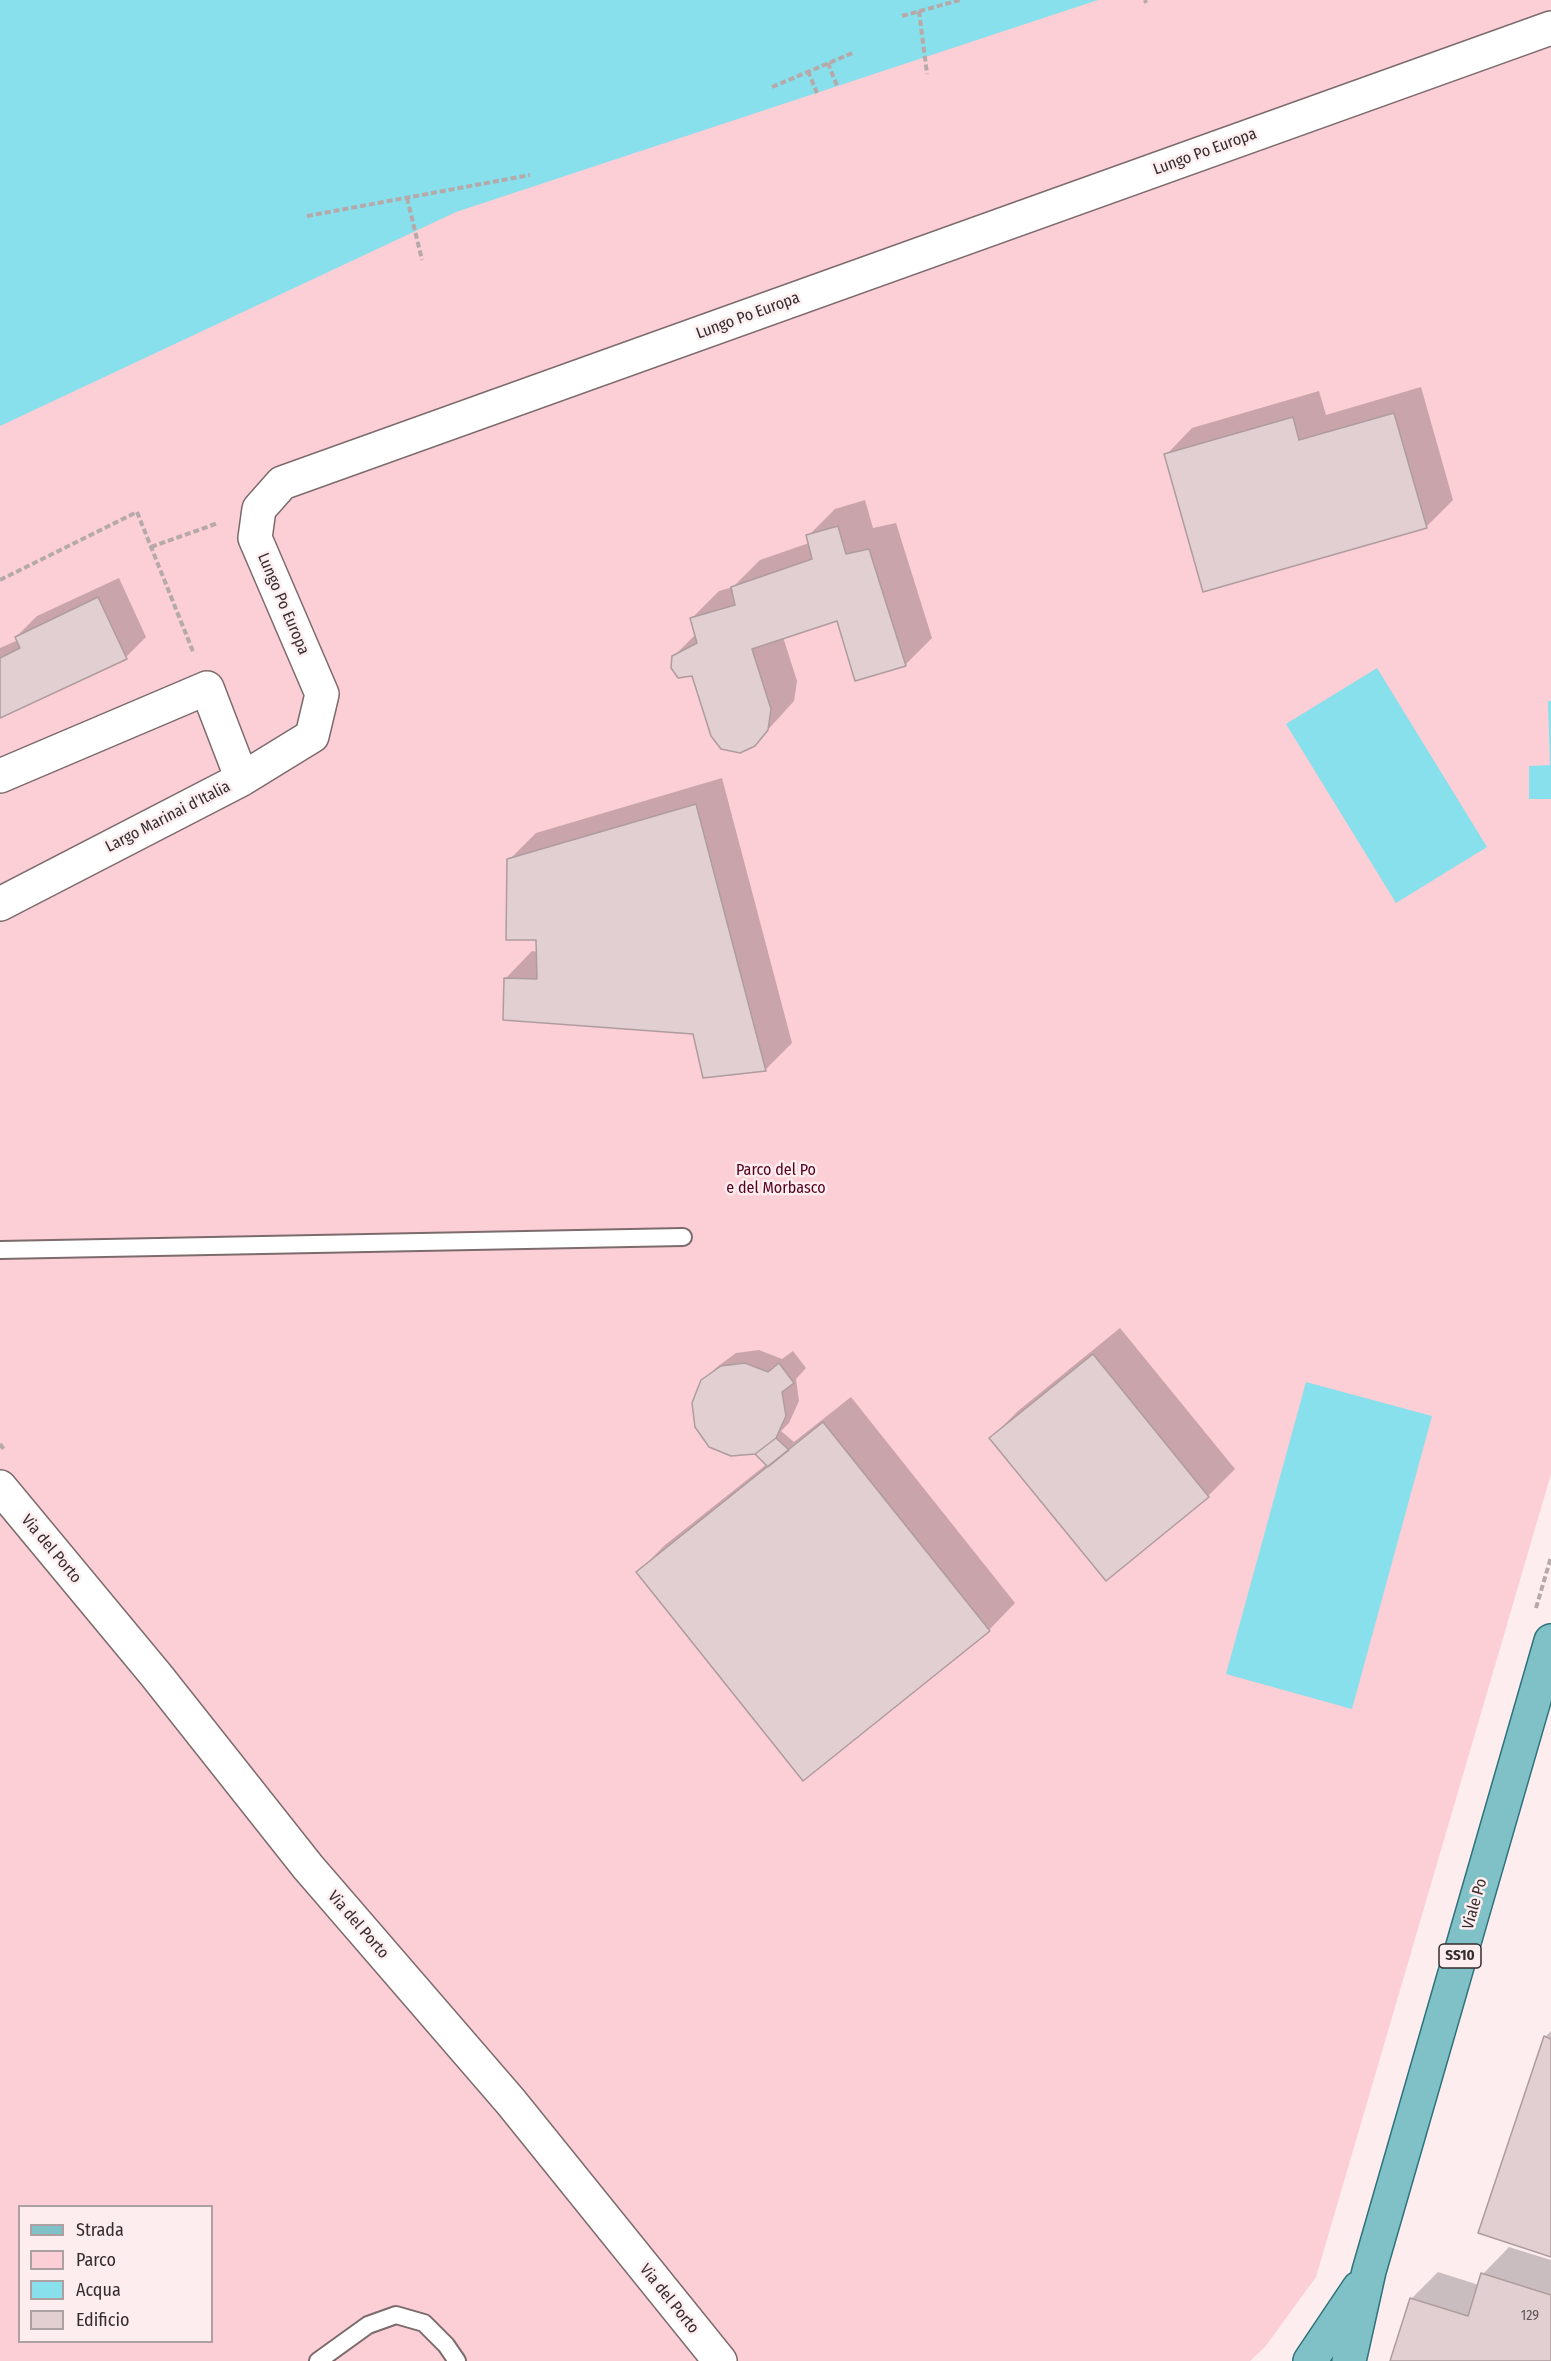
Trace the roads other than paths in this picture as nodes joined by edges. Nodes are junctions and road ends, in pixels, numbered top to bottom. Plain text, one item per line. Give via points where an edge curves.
1 (1551, 28) edge
2 (0, 776) edge
3 (242, 779) junction
4 (0, 904) edge
5 (682, 1237) dead end
6 (0, 1250) edge
7 (0, 1487) edge
8 (1551, 1641) edge
9 (1369, 2271) junction
10 (318, 2361) edge
11 (457, 2361) edge
12 (720, 2361) edge
13 (1310, 2361) edge
14 (1349, 2361) edge

1 - 3 street, Lungo Po Europa via 282,483 259,509 255,538 322,694 312,736
2 - 3 street, Largo Marinai d'Italia via 207,688
3 - 4 street, Largo Marinai d'Italia
5 - 6 lane
7 - 12 street, Via del Porto via 308,1867 510,2102
8 - 9 main road, Viale Po / SS10
9 - 13 main road
9 - 14 main road
10 - 11 lane via 368,2325 396,2315 424,2323

